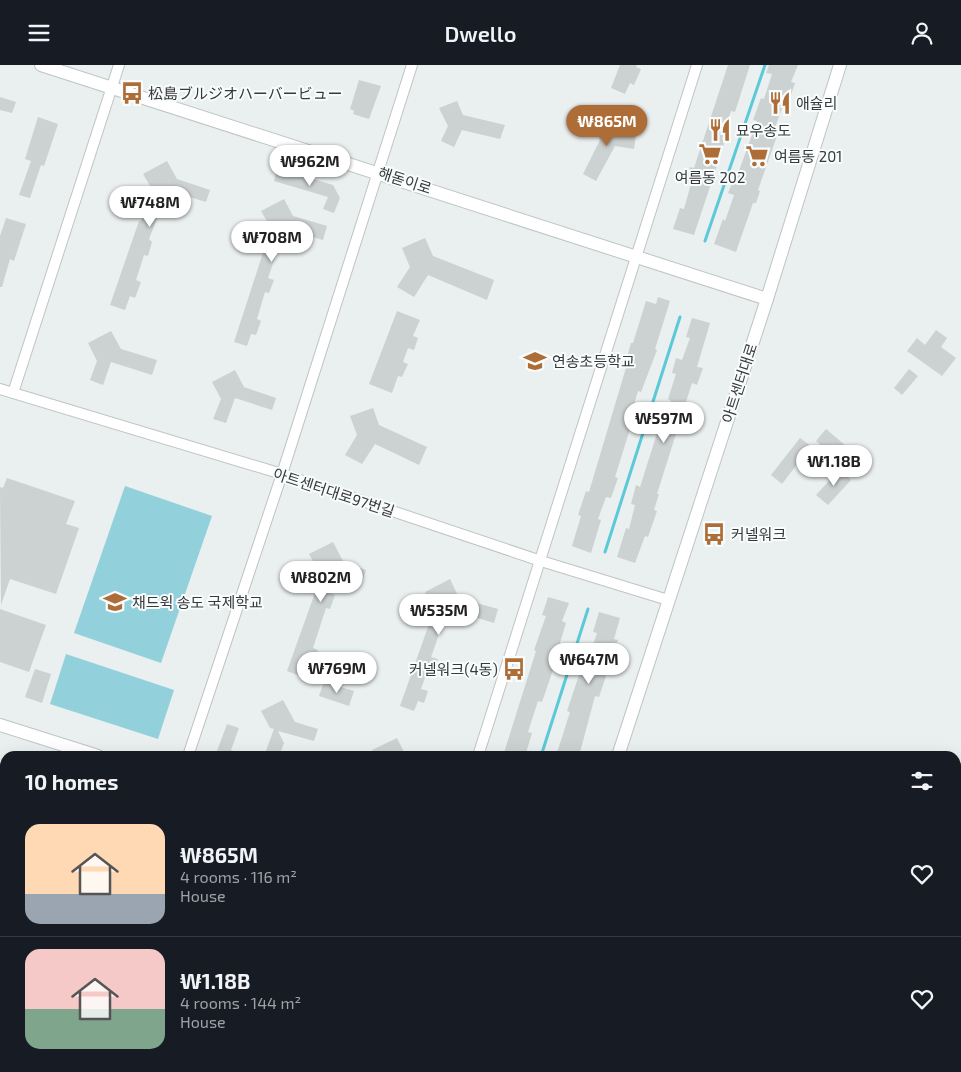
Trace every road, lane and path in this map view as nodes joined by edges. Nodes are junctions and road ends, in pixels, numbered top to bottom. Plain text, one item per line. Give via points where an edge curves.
1 (42, 65) edge
2 (119, 65) edge
3 (412, 65) edge
4 (697, 65) edge
5 (840, 65) edge
6 (112, 87) junction
7 (377, 171) junction
8 (636, 255) junction
9 (767, 299) junction
10 (0, 389) edge
11 (13, 393) junction
12 (282, 474) junction
13 (542, 561) junction
14 (668, 600) junction
15 (0, 725) edge
16 (82, 751) edge
17 (190, 751) edge
18 (480, 751) edge
19 (620, 751) edge

1 - 6 street, 해돋이로
2 - 6 street
3 - 7 street
4 - 8 street
5 - 9 street, 아트센터대로
6 - 7 street, 해돋이로
6 - 11 street
7 - 8 street, 해돋이로
7 - 12 street
8 - 9 street, 해돋이로
8 - 13 street
9 - 14 street, 아트센터대로
10 - 11 street, 아트센터대로97번길
11 - 12 street, 아트센터대로97번길
12 - 13 street, 아트센터대로97번길
12 - 17 street
13 - 14 street, 아트센터대로97번길
13 - 18 street
14 - 19 street, 아트센터대로
15 - 16 street

